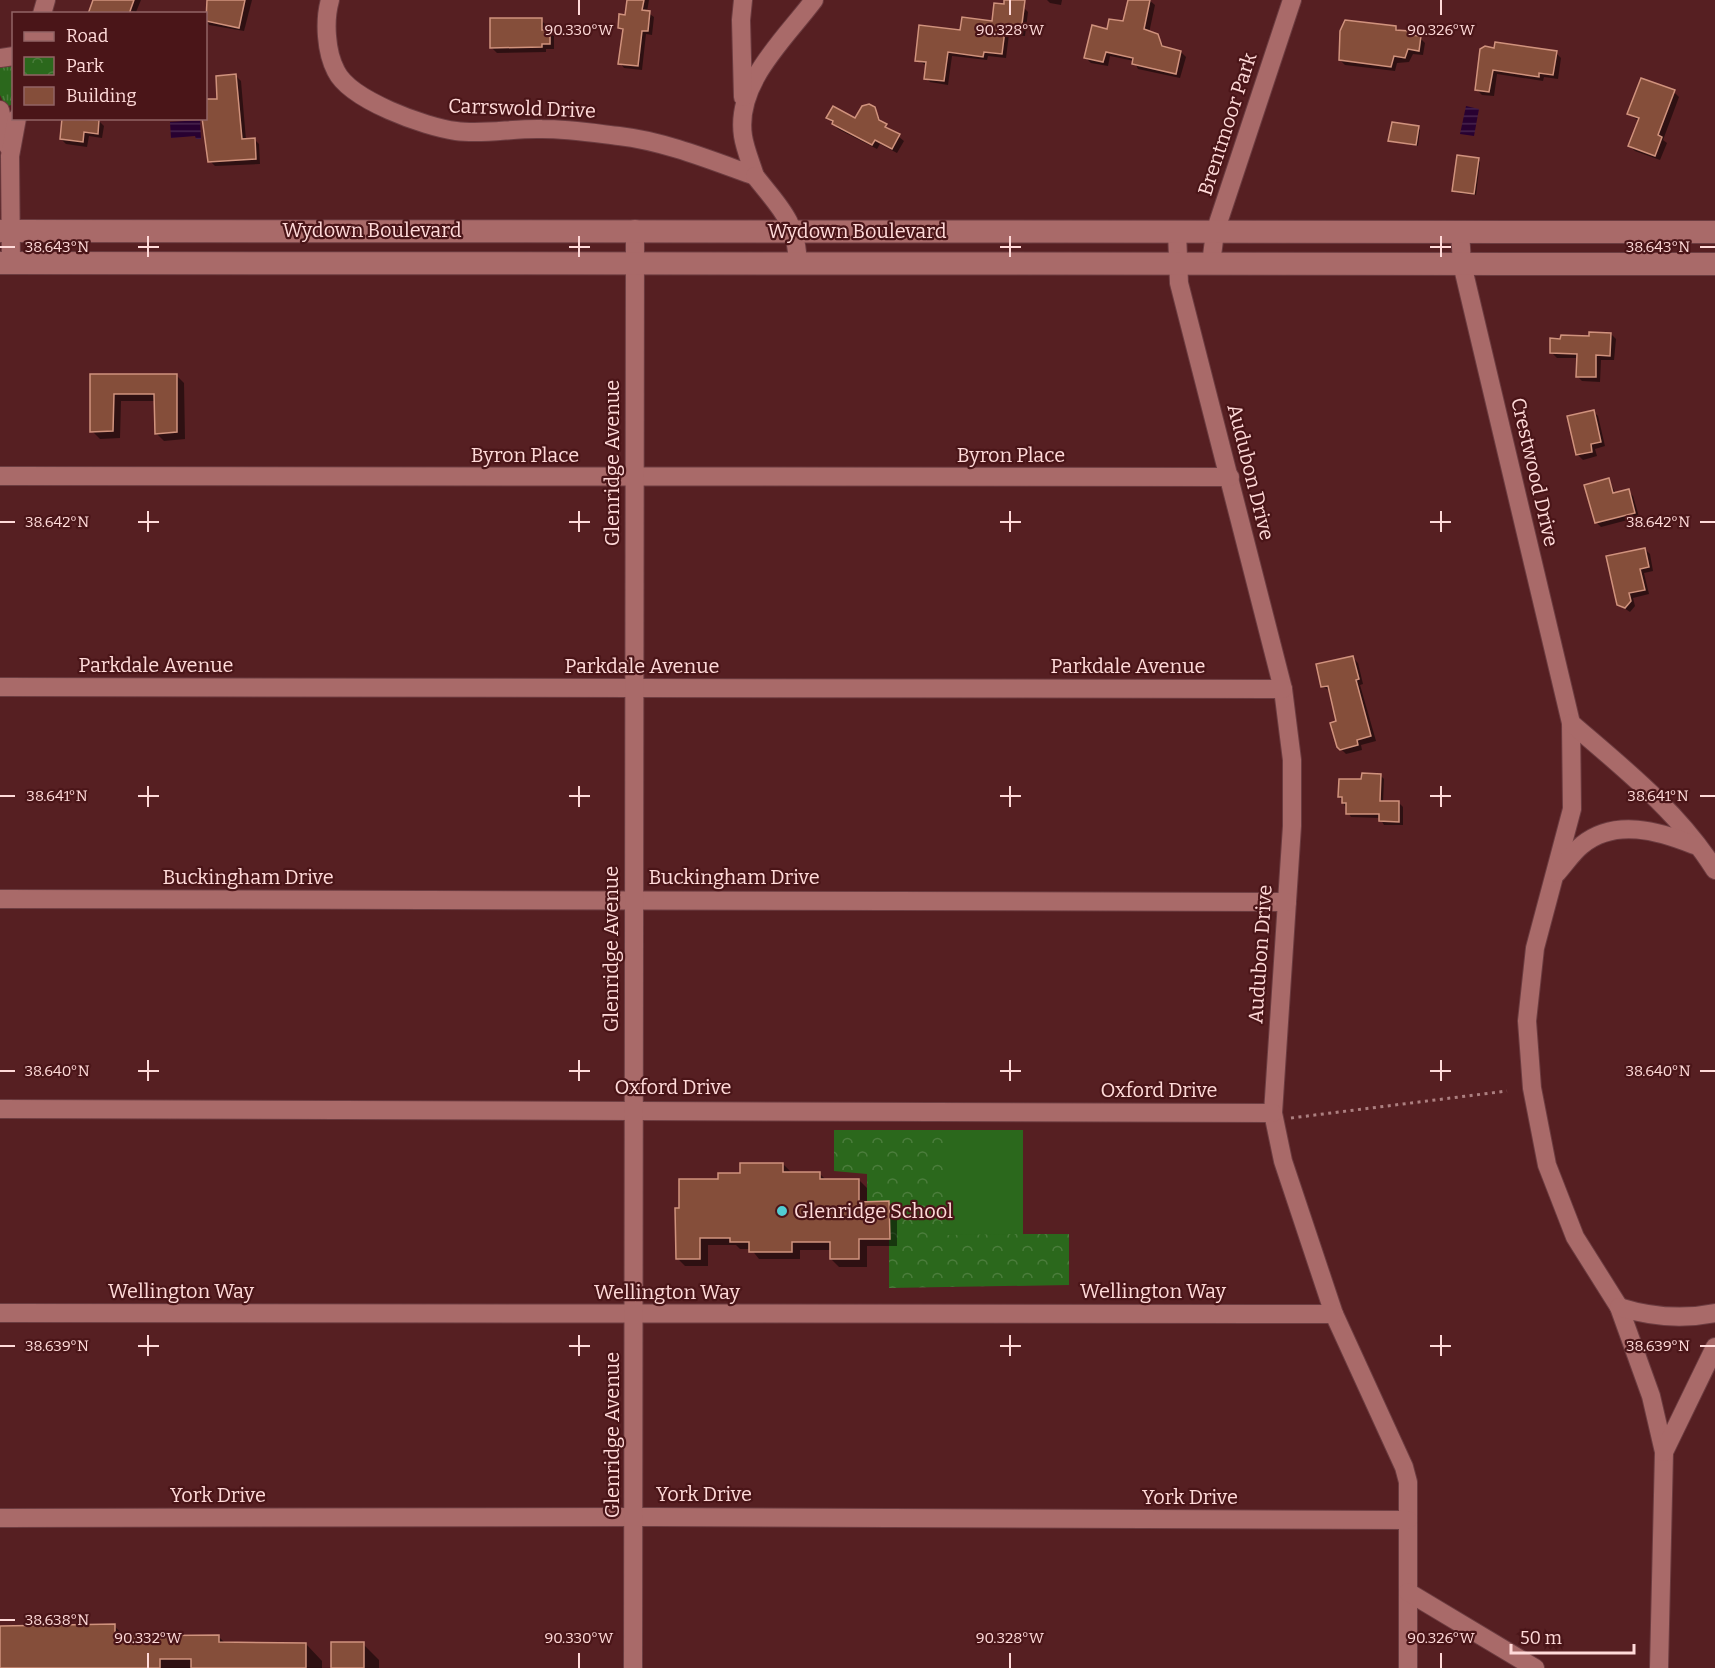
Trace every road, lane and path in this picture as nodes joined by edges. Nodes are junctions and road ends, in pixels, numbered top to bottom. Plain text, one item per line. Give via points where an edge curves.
1 (330, 0) edge
2 (743, 0) edge
3 (814, 0) edge
4 (1292, 0) edge
5 (743, 101) junction
6 (0, 110) edge
7 (17, 120) edge
8 (10, 156) junction
9 (754, 176) junction
10 (635, 229) junction
11 (6, 231) edge
12 (795, 231) junction
13 (1460, 231) junction
14 (1177, 232) junction
15 (1215, 232) junction
16 (1715, 232) edge
17 (5, 263) edge
18 (636, 263) junction
19 (798, 263) junction
20 (1211, 264) junction
21 (1462, 264) junction
22 (1715, 264) edge
23 (1177, 265) junction
24 (0, 476) edge
25 (1230, 477) junction
26 (633, 478) junction
27 (0, 687) edge
28 (634, 689) junction
29 (1283, 689) junction
30 (1571, 723) junction
31 (1701, 848) junction
32 (1715, 870) edge
33 (1555, 874) junction
34 (0, 899) edge
35 (633, 900) junction
36 (1287, 902) junction
37 (1507, 1091) dead end
38 (0, 1109) edge
39 (634, 1110) junction
40 (1273, 1117) junction
41 (1619, 1307) junction
42 (0, 1313) edge
43 (1715, 1313) edge
44 (1334, 1314) junction
45 (635, 1315) junction
46 (1715, 1347) edge
47 (1664, 1452) junction
48 (634, 1517) junction
49 (0, 1518) edge
50 (1408, 1520) junction
51 (1408, 1592) junction
52 (633, 1668) edge
53 (1408, 1668) edge
54 (1535, 1668) edge
55 (1659, 1668) edge

1 - 9 street, Carrswold Drive via 327,41 336,73 379,107 455,131 542,129 623,136 699,156
2 - 5 street
3 - 5 street via 756,75
4 - 15 street, Brentmoor Park
5 - 9 street via 743,135
6 - 8 street
7 - 8 street
8 - 11 street
9 - 12 street
10 - 11 street, Wydown Boulevard
10 - 12 street, Wydown Boulevard
10 - 18 street, Glenridge Avenue
11 - 17 street
12 - 14 street, Wydown Boulevard
12 - 19 street
13 - 15 street, Wydown Boulevard
13 - 16 street, Wydown Boulevard
13 - 21 street, Crestwood Drive
14 - 15 street, Wydown Boulevard
14 - 23 street, Audubon Drive
15 - 20 street, Brentmoor Park
17 - 18 street, Wydown Boulevard
18 - 19 street, Wydown Boulevard
18 - 26 street, Glenridge Avenue
19 - 23 street, Wydown Boulevard
20 - 21 street, Wydown Boulevard
20 - 23 street, Wydown Boulevard
21 - 22 street, Wydown Boulevard
21 - 30 street, Crestwood Drive
23 - 25 street, Audubon Drive
24 - 26 street, Byron Place
25 - 26 street, Byron Place
25 - 29 street, Audubon Drive
26 - 28 street, Glenridge Avenue
27 - 28 street, Parkdale Avenue
28 - 29 street, Parkdale Avenue
28 - 35 street, Glenridge Avenue
29 - 36 street, Audubon Drive via 1292,760
30 - 31 street via 1637,781
30 - 33 street, Crestwood Drive via 1572,809
31 - 32 street
31 - 33 street, Crestwood Drive via 1643,829 1610,831 1582,844
33 - 41 street, Crestwood Drive via 1535,948 1528,1011 1532,1088 1547,1165 1571,1226
34 - 35 street, Buckingham Drive
35 - 36 street, Buckingham Drive
35 - 39 street, Glenridge Avenue
36 - 40 street, Audubon Drive
37 - 40 path
38 - 39 street, Oxford Drive
39 - 40 street, Oxford Drive
39 - 45 street, Glenridge Avenue
40 - 44 street, Audubon Drive via 1283,1161
41 - 43 street via 1679,1318
41 - 47 street, Crestwood Drive via 1651,1396
42 - 45 street, Wellington Way
44 - 45 street, Wellington Way
44 - 50 street, Audubon Drive via 1404,1467
45 - 48 street, Glenridge Avenue
46 - 47 street, Crestwood Drive
47 - 55 street, Crestwood Drive
48 - 49 street, York Drive
48 - 50 street, York Drive
48 - 52 street, Glenridge Avenue
50 - 51 street, Audubon Drive
51 - 53 street, Audubon Drive
51 - 54 street

